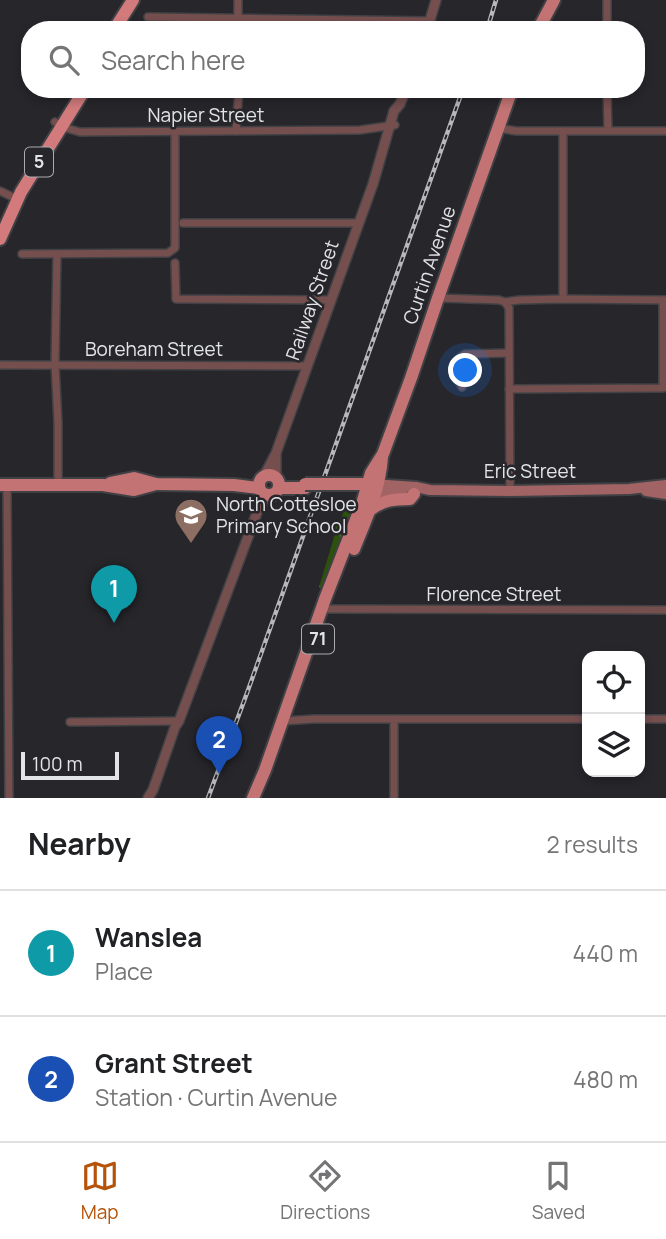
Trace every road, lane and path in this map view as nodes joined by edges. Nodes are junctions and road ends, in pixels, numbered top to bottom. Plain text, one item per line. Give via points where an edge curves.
1 (237, 0) edge
2 (436, 0) edge
3 (554, 0) edge
4 (607, 0) edge
5 (133, 2) edge
6 (148, 17) dead end
7 (237, 19) junction
8 (120, 21) edge
9 (126, 21) edge
10 (301, 21) edge
11 (430, 21) edge
12 (543, 21) edge
13 (607, 21) edge
14 (72, 98) edge
15 (78, 98) edge
16 (238, 98) edge
17 (402, 98) edge
18 (509, 98) edge
19 (607, 98) edge
20 (59, 125) junction
21 (391, 128) junction
22 (498, 128) junction
23 (608, 130) junction
24 (236, 131) junction
25 (563, 131) junction
26 (666, 131) edge
27 (175, 132) junction
28 (9, 196) edge
29 (0, 221) edge
30 (183, 223) dead end
31 (358, 223) junction
32 (0, 239) edge
33 (22, 254) dead end
34 (57, 254) junction
35 (175, 263) dead end
36 (438, 298) junction
37 (563, 299) junction
38 (331, 300) junction
39 (665, 300) edge
40 (507, 305) junction
41 (509, 354) junction
42 (55, 364) junction
43 (0, 365) edge
44 (308, 366) junction
45 (462, 387) dead end
46 (509, 389) junction
47 (2, 485) edge
48 (58, 485) junction
49 (268, 485) junction
50 (666, 485) edge
51 (372, 489) junction
52 (629, 489) junction
53 (430, 490) junction
54 (510, 491) junction
55 (414, 494) junction
56 (666, 494) edge
57 (369, 511) junction
58 (326, 609) junction
59 (666, 610) edge
60 (286, 718) junction
61 (394, 719) junction
62 (582, 719) edge
63 (645, 719) edge
64 (666, 719) edge
65 (179, 721) junction
66 (70, 722) dead end
67 (9, 798) edge
68 (148, 798) edge
69 (154, 798) edge
70 (253, 798) edge
71 (259, 798) edge
72 (394, 798) edge

1 - 7 street
2 - 11 street
3 - 12 main road
4 - 13 street
5 - 8 highway
5 - 9 highway
6 - 7 street
7 - 10 street
14 - 20 highway, 5
15 - 20 highway, 5
16 - 24 street
17 - 21 street, Railway Street
18 - 22 main road, Curtin Avenue
19 - 23 street
20 - 27 street, Napier Street via 80,132
20 - 28 highway, 5
21 - 24 street, Napier Street
21 - 31 street, Railway Street
22 - 25 street
22 - 36 main road, Curtin Avenue
23 - 25 street
23 - 26 street
24 - 27 street, Napier Street
25 - 37 street
27 - 34 street via 175,248 168,253
28 - 29 highway, 5
28 - 32 highway, 5
30 - 31 street
31 - 38 street, Railway Street
33 - 34 street
34 - 42 street
35 - 38 street via 176,299
36 - 40 street via 499,300
36 - 51 main road, Curtin Avenue via 383,454 371,473
37 - 39 street
37 - 40 street via 519,300
38 - 44 street, Railway Street
39 - 46 street via 663,388
40 - 41 street
41 - 45 street via 458,358 454,379
41 - 46 street
42 - 43 street, Boreham Street
42 - 44 street, Boreham Street
42 - 48 street
44 - 49 street, Railway Street
46 - 54 street
47 - 48 main road, Eric Street
47 - 67 street
48 - 49 main road, Eric Street via 134,490 156,484
49 - 51 main road, Eric Street, bridge
49 - 65 street, Railway Street
50 - 52 main road, Eric Street
51 - 53 main road, Eric Street
51 - 55 main road, Eric Street
51 - 57 main road, Curtin Avenue / 71
51 - 58 main road, Curtin Avenue / 71
52 - 54 main road, Eric Street
52 - 56 main road, Eric Street
53 - 54 main road, Eric Street
53 - 55 main road, Eric Street
55 - 57 main road via 410,499 383,501
57 - 58 main road, Curtin Avenue / 71
58 - 59 street, Florence Street
58 - 60 main road, Curtin Avenue / 71
60 - 61 street
60 - 70 main road, Curtin Avenue / 71
60 - 71 main road, Curtin Avenue / 71
61 - 62 street
61 - 72 street
63 - 64 street
65 - 66 street
65 - 68 street, Railway Street
65 - 69 street, Railway Street via 181,730

